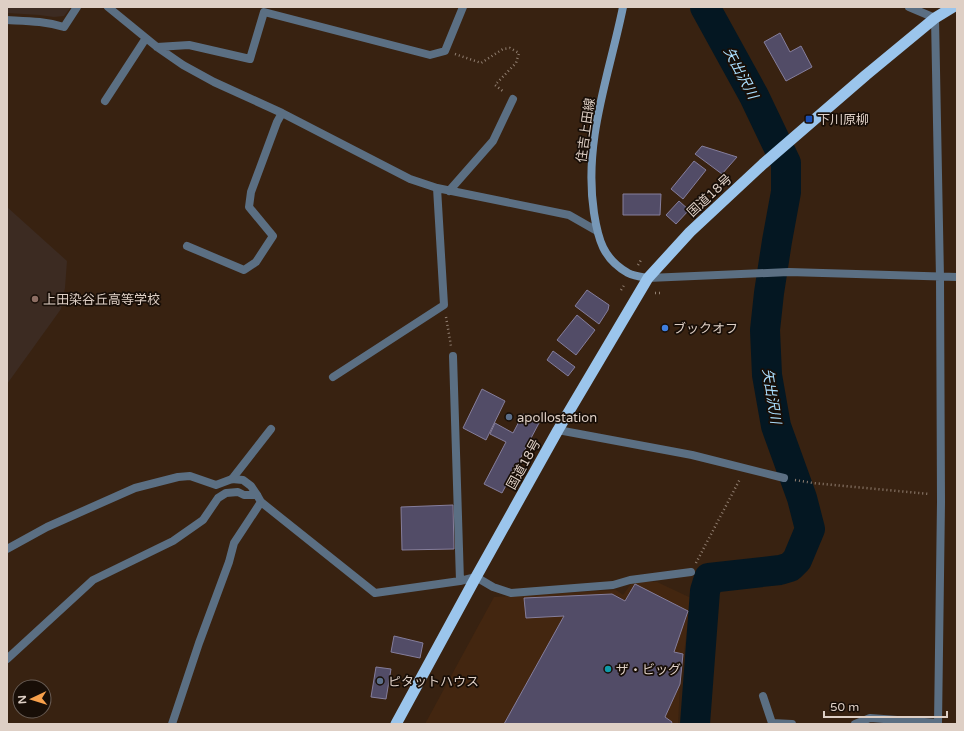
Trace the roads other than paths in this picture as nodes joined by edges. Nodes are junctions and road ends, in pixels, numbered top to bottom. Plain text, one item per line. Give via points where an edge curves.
1 (77, 7) edge
2 (463, 7) edge
3 (623, 7) edge
4 (908, 7) edge
5 (953, 7) edge
6 (111, 8) edge
7 (935, 13) edge
8 (7, 20) edge
9 (146, 38) junction
10 (157, 47) junction
11 (513, 99) road end
12 (105, 101) dead end
13 (282, 113) junction
14 (437, 188) junction
15 (449, 191) junction
16 (596, 231) junction
17 (187, 246) dead end
18 (957, 277) edge
19 (648, 278) junction
20 (940, 278) junction
21 (453, 356) road end
22 (333, 377) dead end
23 (271, 429) dead end
24 (558, 430) junction
25 (784, 478) road end
26 (232, 479) junction
27 (259, 498) junction
28 (7, 549) edge
29 (691, 572) road end
30 (476, 577) junction
31 (460, 581) junction
32 (7, 659) edge
33 (763, 696) dead end
34 (938, 723) edge
35 (172, 724) edge
36 (396, 724) edge
37 (792, 724) edge
38 (855, 724) edge

1 - 8 street via 64,27 52,23
2 - 10 street via 445,51 430,54 264,12 250,59 189,45
3 - 16 main road, 住吉上田線 via 606,74 592,147 591,194
4 - 7 street
5 - 7 highway
6 - 9 street
7 - 19 highway, 国道18号 via 763,164 690,232
7 - 20 street
9 - 10 street
9 - 12 street
10 - 13 street via 214,82
11 - 15 street via 493,141
13 - 14 street via 410,179
13 - 17 street via 251,192 249,207 273,236 256,262 244,270
14 - 15 street
14 - 22 street via 444,305
15 - 16 street via 569,215
16 - 19 main road, 住吉上田線 via 610,259 627,273
18 - 20 street
19 - 20 street via 752,272
19 - 24 highway, 国道18号
20 - 34 street
21 - 31 street
23 - 26 street
24 - 25 street via 692,455
24 - 30 highway, 国道18号
26 - 27 street via 243,480
26 - 28 street via 216,485 190,476 178,477 135,488 47,527
27 - 31 street via 375,593
27 - 32 street via 238,492 226,493 218,498 202,520 173,541 93,580
27 - 35 street via 234,543
29 - 30 street via 630,580 613,585 511,593 493,587
30 - 31 street
30 - 36 highway, 国道18号
33 - 37 street via 772,723
34 - 38 street via 870,718

